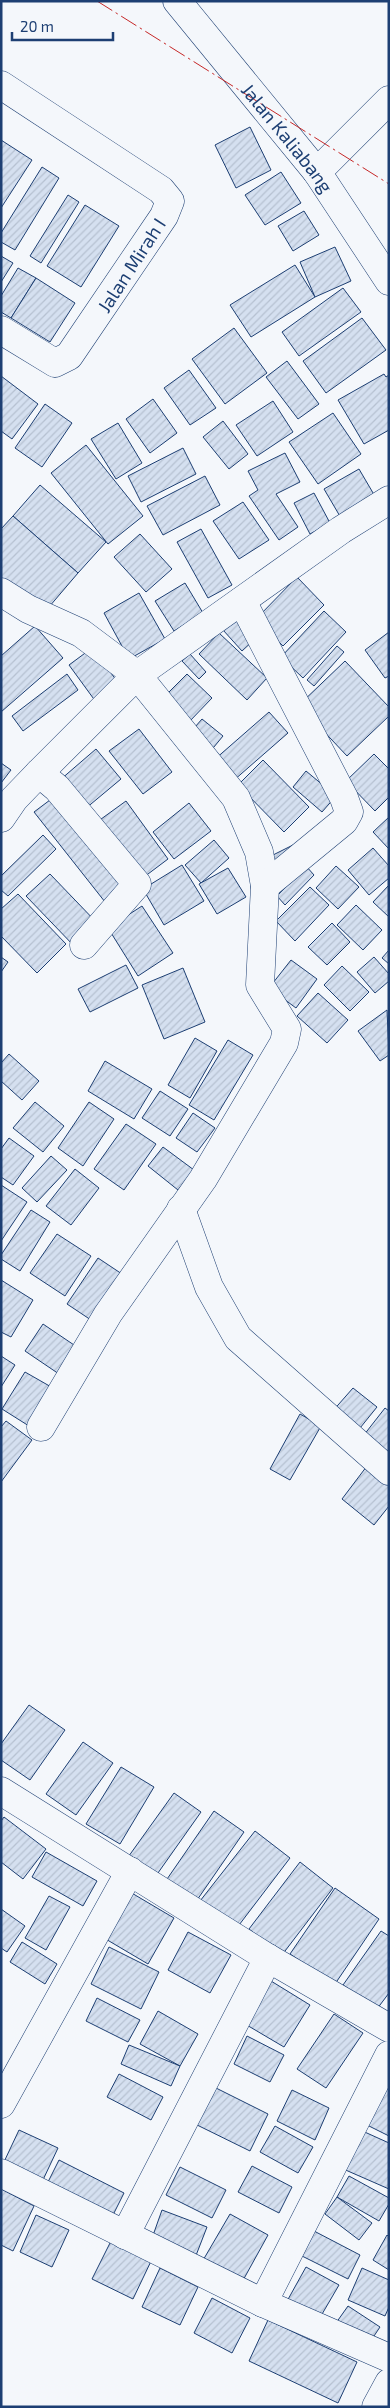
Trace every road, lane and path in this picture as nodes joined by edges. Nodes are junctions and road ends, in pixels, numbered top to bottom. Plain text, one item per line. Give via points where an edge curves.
1 (177, 1) edge
2 (1, 85) edge
3 (389, 100) edge
4 (317, 172) junction
5 (389, 282) edge
6 (1, 330) edge
7 (389, 500) edge
8 (1, 592) edge
9 (242, 601) junction
10 (137, 674) junction
11 (38, 773) junction
12 (1, 818) edge
13 (265, 886) junction
14 (84, 945) dead end
15 (181, 1209) junction
16 (41, 1427) dead end
17 (389, 1470) edge
18 (4, 1798) edge
19 (130, 1871) junction
20 (268, 1958) junction
21 (389, 2028) edge
22 (389, 2055) edge
23 (1, 2104) edge
24 (1, 2173) edge
25 (125, 2235) junction
26 (263, 2303) junction
27 (389, 2358) edge
28 (389, 2383) edge
29 (376, 2407) edge

1 - 4 street, Jalan Kaliabang
2 - 6 street, Jalan Mirah I via 161,190 170,201 164,216 78,346 68,356 55,363
3 - 4 street
4 - 5 street, Jalan Kaliabang
7 - 9 street
8 - 10 street via 28,609 81,633
9 - 10 street
9 - 13 street via 349,812 344,821
10 - 11 street
10 - 13 street via 236,798 259,852
11 - 12 street
11 - 14 street via 56,788 137,884
13 - 15 street via 260,985 288,1030 284,1043 203,1179
15 - 16 street via 108,1314
15 - 17 street via 209,1287 238,1338
18 - 19 street
19 - 20 street
19 - 23 street
20 - 21 street
20 - 25 street
22 - 26 street
24 - 25 street
25 - 26 street
26 - 27 street
28 - 29 street

